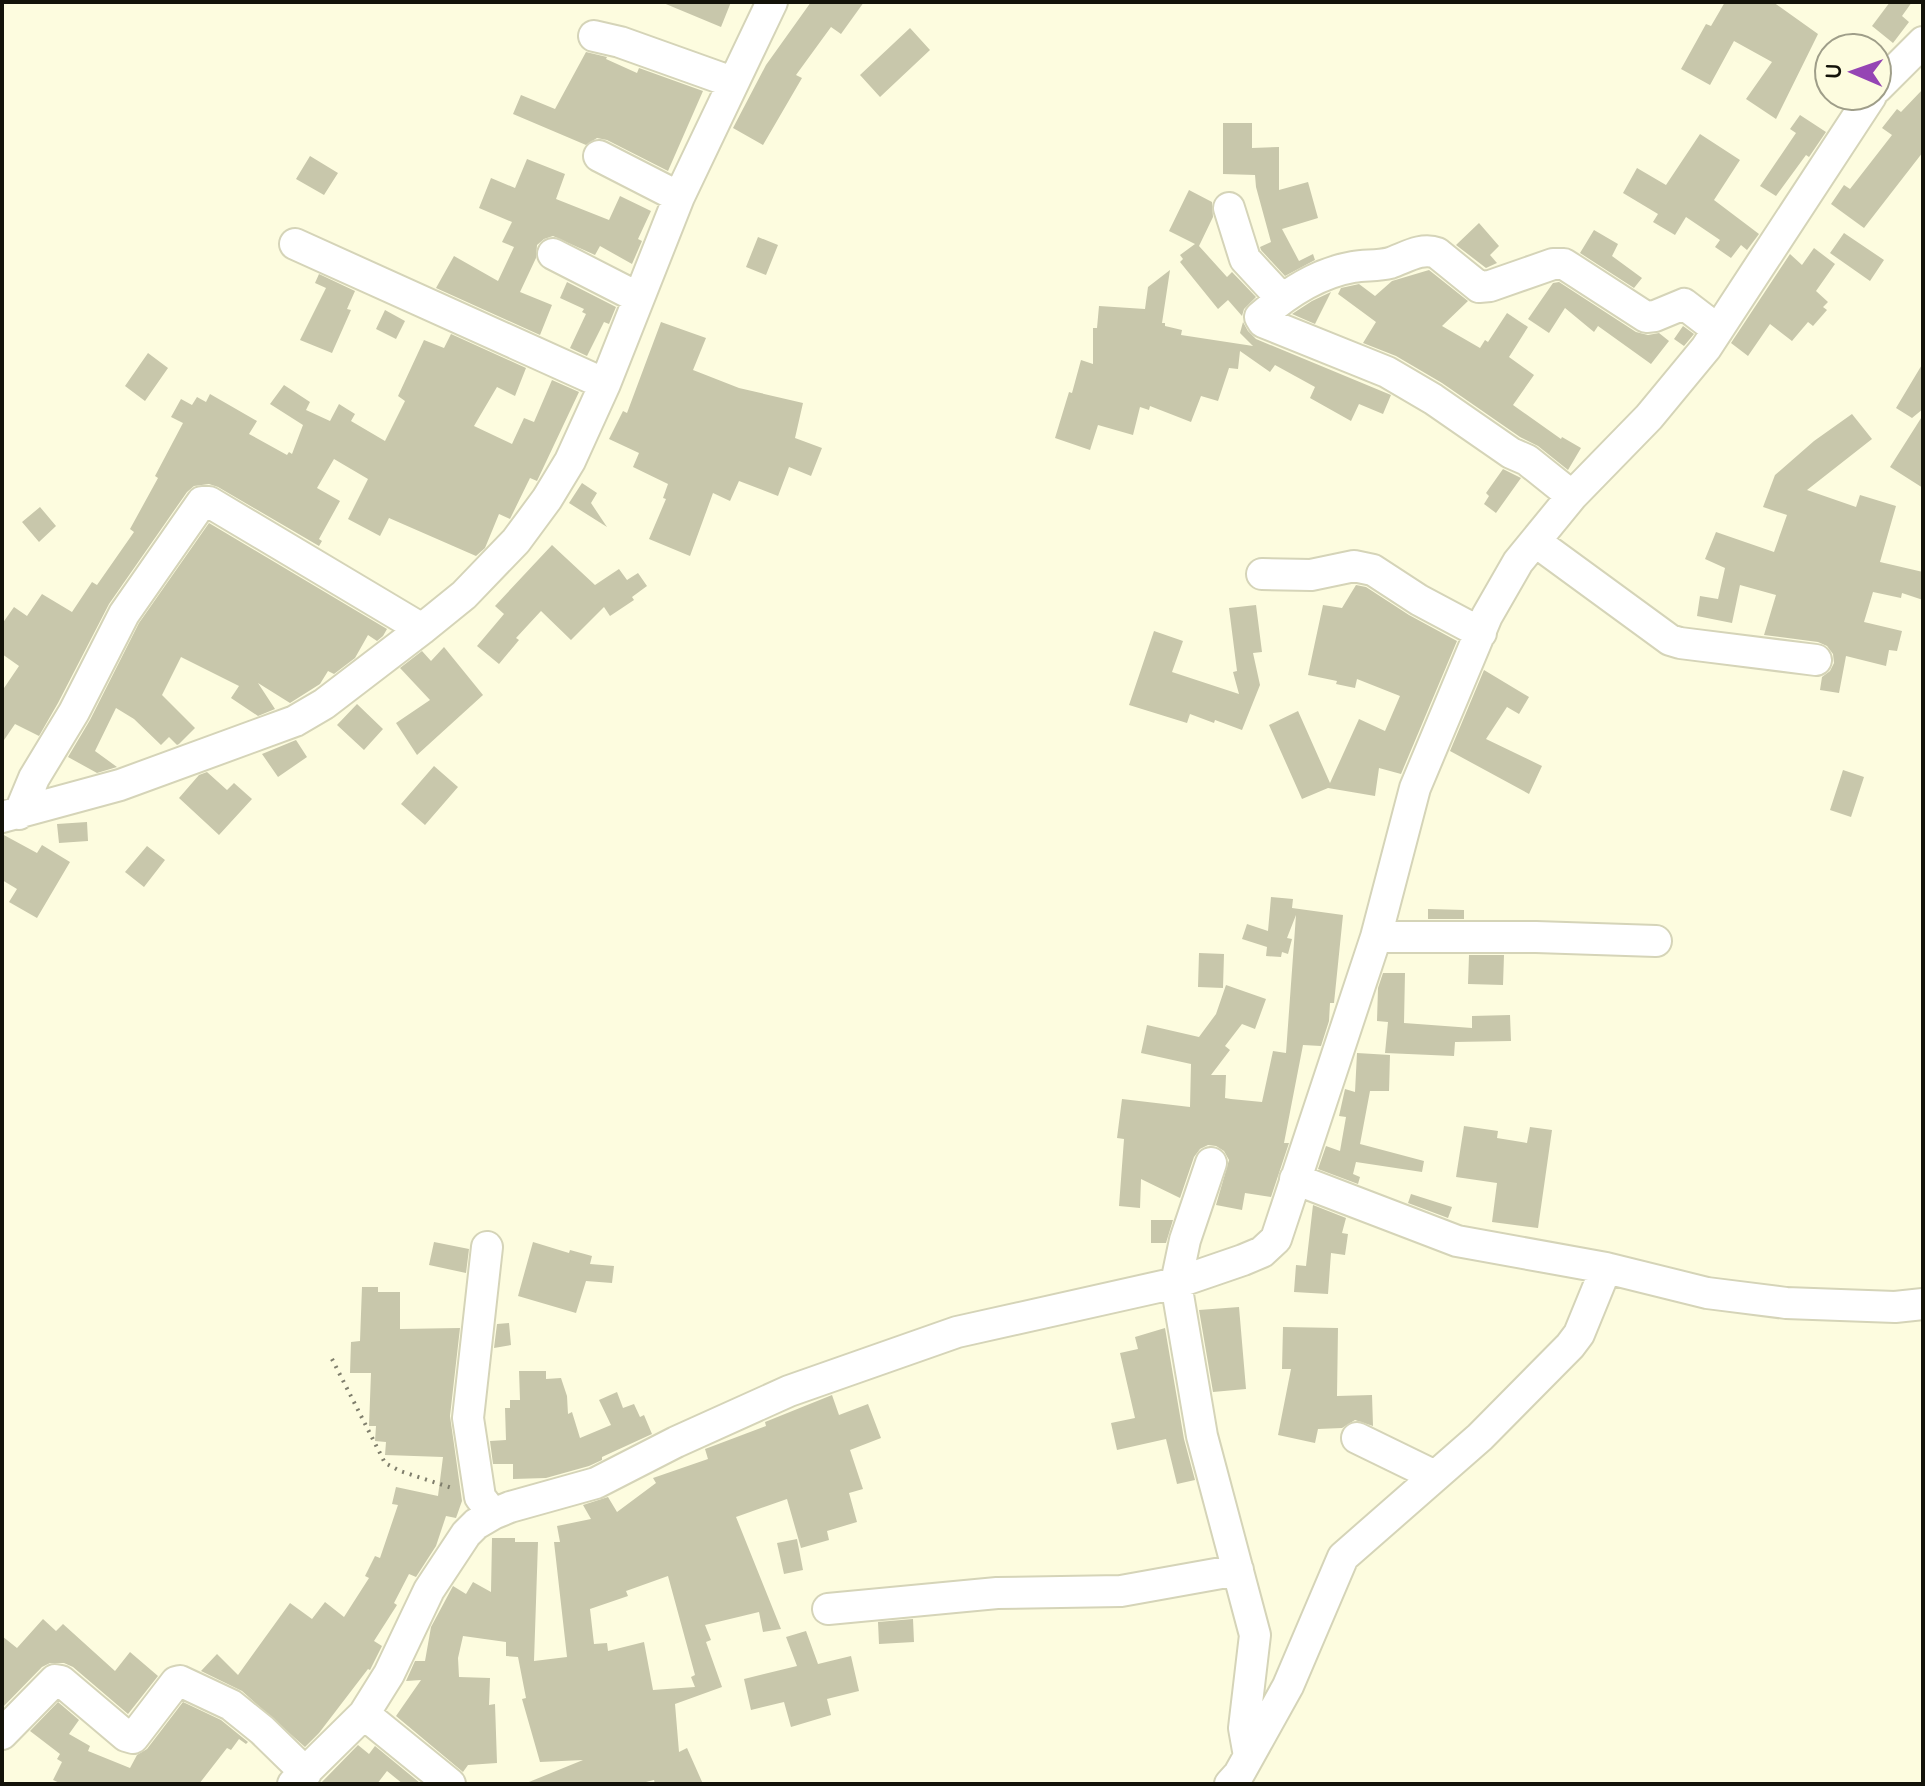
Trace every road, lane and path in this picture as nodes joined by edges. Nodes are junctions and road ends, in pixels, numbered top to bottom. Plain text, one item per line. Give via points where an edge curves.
1 (772, 2) edge
2 (594, 36) dead end
3 (1923, 42) edge
4 (1893, 72) edge
5 (732, 82) junction
6 (1861, 112) edge
7 (599, 156) dead end
8 (679, 197) junction
9 (1229, 208) dead end
10 (295, 244) dead end
11 (553, 254) dead end
12 (639, 298) junction
13 (1281, 298) junction
14 (1718, 330) junction
15 (605, 384) junction
16 (1572, 496) junction
17 (1536, 542) junction
18 (1262, 574) dead end
19 (422, 629) junction
20 (1481, 633) junction
21 (1816, 660) dead end
22 (11, 815) edge
23 (1376, 937) junction
24 (1656, 941) dead end
25 (1211, 1163) dead end
26 (1295, 1179) junction
27 (487, 1247) dead end
28 (1606, 1268) junction
29 (1176, 1283) junction
30 (1923, 1304) edge
31 (332, 1359) dead end
32 (1357, 1438) dead end
33 (1435, 1476) junction
34 (487, 1505) junction
35 (1238, 1570) junction
36 (828, 1609) dead end
37 (364, 1714) junction
38 (2, 1734) edge
39 (1249, 1756) junction
40 (299, 1778) edge
41 (450, 1784) edge
42 (1230, 1784) edge

1 - 5 street
2 - 5 street
3 - 4 street
5 - 8 street
6 - 14 street
7 - 8 street
8 - 12 street
9 - 13 street via 1241,253
10 - 15 street
11 - 12 street
12 - 15 street
13 - 14 street via 1350,267 1384,264 1429,250 1479,287 1564,264 1646,317 1684,304
13 - 16 street via 1261,321 1387,372 1527,460
14 - 16 street via 1649,417
15 - 19 street via 570,461 529,524 464,595
16 - 17 street
17 - 20 street via 1518,562
17 - 21 street via 1670,640
18 - 20 street via 1311,575 1354,566 1373,570
19 - 22 street via 295,721 120,785
19 - 22 street via 202,502 124,614 74,712
20 - 23 street via 1415,788
23 - 24 street
23 - 26 street
25 - 29 street
26 - 28 street via 1457,1241
26 - 29 street via 1270,1245
27 - 34 street via 468,1418
28 - 30 street via 1707,1293 1786,1303
28 - 33 street via 1570,1346
29 - 34 street via 957,1332 789,1391 596,1483 510,1507
29 - 35 street via 1202,1436
31 - 34 path via 385,1463
32 - 33 street
33 - 39 street via 1343,1557 1288,1686
34 - 37 street via 429,1590
35 - 36 street via 1121,1591 997,1593
35 - 39 street via 1255,1635 1244,1728
37 - 40 street
37 - 41 street
38 - 40 street via 55,1680 133,1738 180,1681 231,1705 262,1730
39 - 42 street

